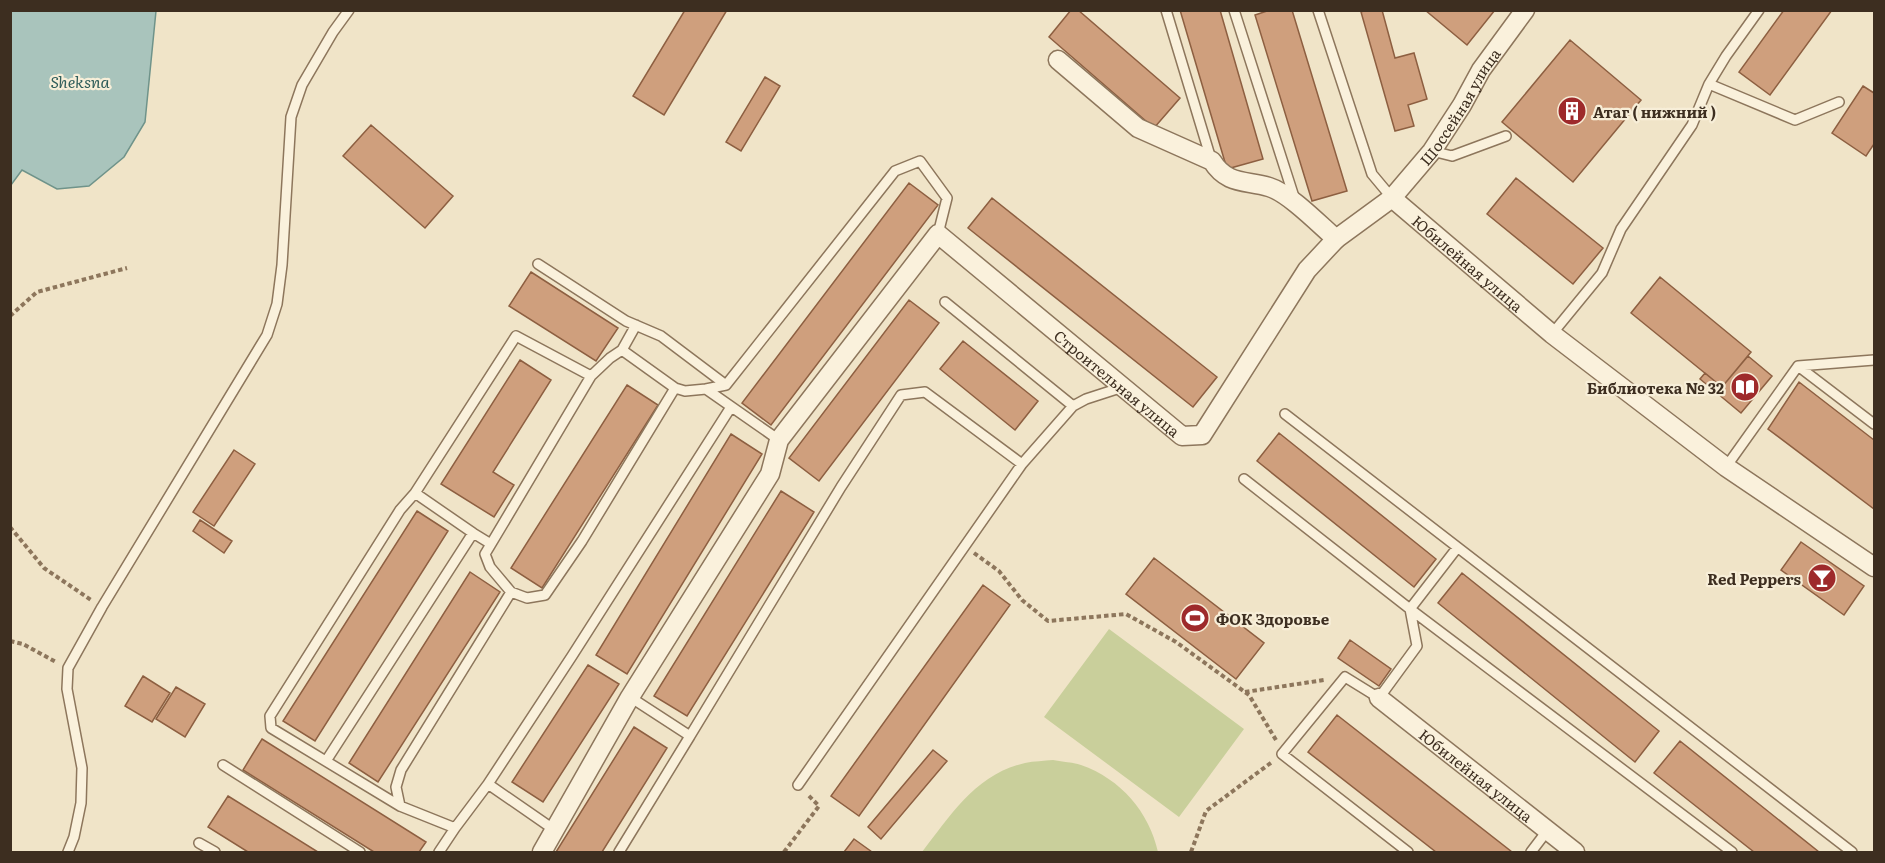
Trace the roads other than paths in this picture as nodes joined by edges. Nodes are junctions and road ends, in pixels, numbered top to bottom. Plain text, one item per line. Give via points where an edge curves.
1 (349, 10) edge
2 (1166, 10) edge
3 (1234, 10) edge
4 (1318, 10) edge
5 (1525, 10) edge
6 (1759, 10) edge
7 (1058, 60) dead end
8 (1709, 84) junction
9 (1839, 102) dead end
10 (1506, 136) dead end
11 (1432, 151) junction
12 (1212, 161) junction
13 (1392, 198) junction
14 (1297, 205) junction
15 (938, 234) junction
16 (1336, 239) junction
17 (538, 264) dead end
18 (945, 302) dead end
19 (636, 325) junction
20 (1552, 334) junction
21 (622, 350) junction
22 (1875, 360) edge
23 (1798, 366) junction
24 (591, 376) junction
25 (726, 385) junction
26 (1123, 387) junction
27 (675, 388) junction
28 (706, 389) junction
29 (1072, 406) junction
30 (731, 407) junction
31 (1285, 414) dead end
32 (1875, 424) edge
33 (779, 440) junction
34 (1022, 464) junction
35 (1726, 468) junction
36 (1244, 479) dead end
37 (415, 493) junction
38 (473, 533) junction
39 (491, 544) junction
40 (1457, 548) junction
41 (1875, 567) edge
42 (511, 592) junction
43 (1410, 609) junction
44 (630, 697) junction
45 (1379, 698) junction
46 (690, 736) junction
47 (326, 761) junction
48 (223, 765) dead end
49 (488, 784) junction
50 (798, 785) road end
51 (400, 806) junction
52 (455, 828) junction
53 (556, 831) junction
54 (1547, 831) junction
55 (199, 843) dead end
56 (68, 852) edge
57 (215, 852) edge
58 (360, 852) edge
59 (439, 852) edge
60 (542, 852) edge
61 (619, 852) edge
62 (1408, 852) edge
63 (1531, 852) edge
64 (1575, 852) edge
65 (1732, 852) edge
66 (1852, 852) edge

1 - 56 lane via 303,85 291,117 282,265 277,303 267,335 68,668 67,689 82,768 81,803
2 - 12 lane
3 - 14 lane
4 - 13 lane via 1372,174
5 - 11 street, Шоссейная улица via 1481,70
6 - 8 lane
7 - 12 street via 1138,128
8 - 9 lane via 1795,120
8 - 20 lane via 1692,125 1621,229 1602,273
10 - 11 lane via 1452,156
11 - 13 street, Шоссейная улица
12 - 14 street via 1218,172 1231,179 1271,187
13 - 16 street
13 - 20 street, Юбилейная улица
14 - 16 street
15 - 25 lane via 947,198 920,161 895,171
15 - 26 street, Строительная улица
15 - 33 street
16 - 26 street, Строительная улица via 1307,270 1202,435 1182,436
17 - 19 lane
18 - 29 lane
19 - 21 lane
19 - 25 lane via 662,336
20 - 35 street, Юбилейная улица
21 - 24 lane
21 - 27 lane
22 - 23 lane
23 - 32 lane
23 - 35 lane
24 - 37 lane via 516,336
24 - 39 lane
25 - 28 lane
26 - 29 lane
27 - 28 lane
27 - 42 lane via 545,596 527,598
28 - 30 lane
29 - 34 lane
30 - 33 lane
30 - 49 lane
31 - 40 lane
33 - 44 street via 770,474
34 - 46 lane via 925,392 901,395
34 - 50 lane
35 - 41 street, Юбилейная улица
36 - 43 lane
37 - 38 lane
37 - 47 lane via 400,510 270,716 271,728
38 - 39 lane
38 - 47 lane
39 - 42 lane via 485,554 490,567
40 - 43 lane
40 - 66 lane
42 - 51 lane via 401,770 396,787
43 - 45 lane via 1417,646
43 - 65 lane
44 - 46 lane
44 - 53 street
45 - 54 street, Юбилейная улица
45 - 62 lane via 1346,676 1282,754
46 - 61 lane
47 - 51 lane
48 - 58 lane
49 - 52 lane
49 - 53 lane
51 - 52 lane
52 - 59 lane
53 - 60 street
54 - 63 lane
54 - 64 street, Юбилейная улица
55 - 57 lane

